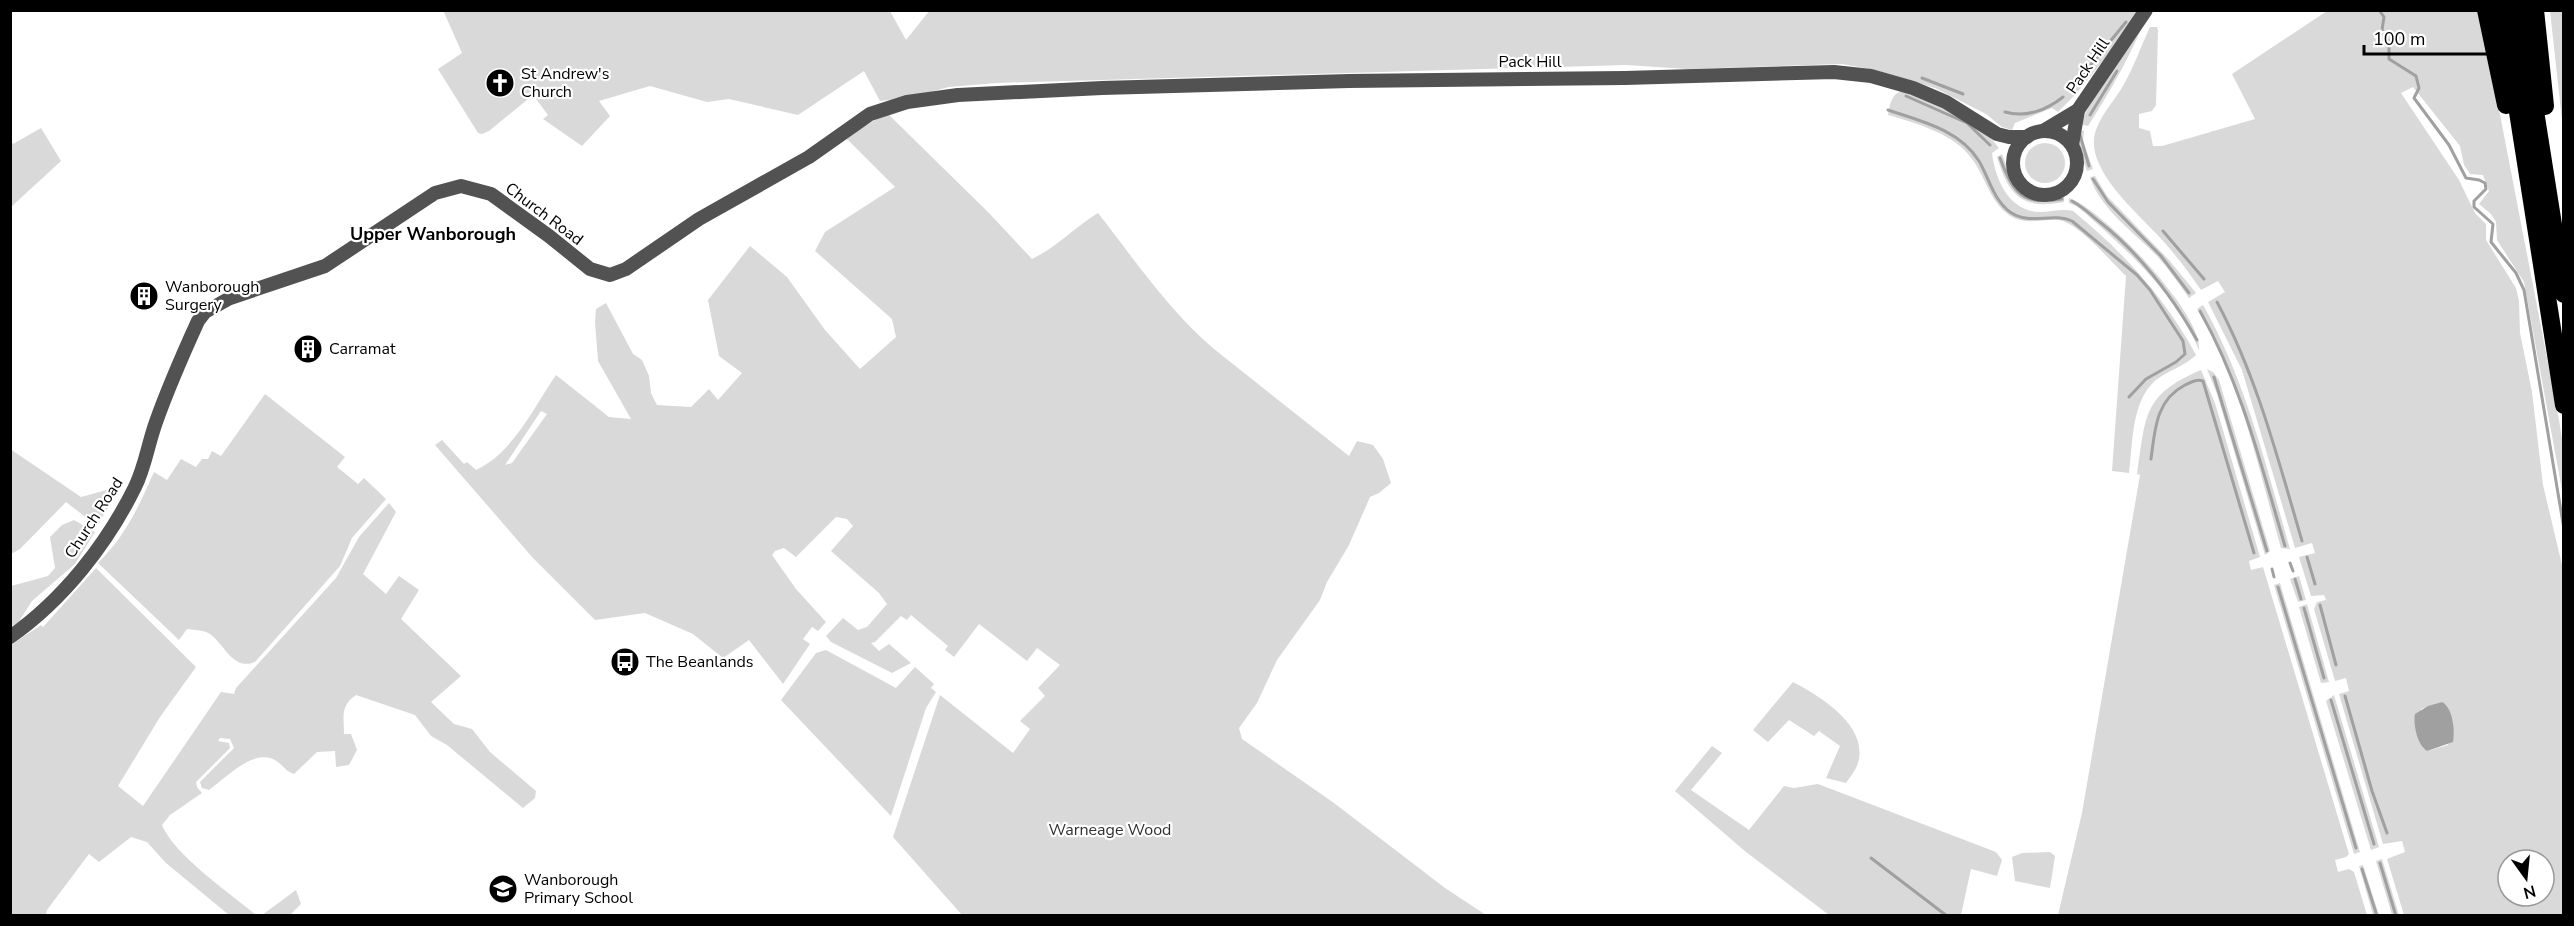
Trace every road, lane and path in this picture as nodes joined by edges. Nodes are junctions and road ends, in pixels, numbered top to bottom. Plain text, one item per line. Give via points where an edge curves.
1 (2146, 10) edge
2 (2486, 10) edge
3 (2502, 10) edge
4 (2519, 10) edge
5 (2535, 10) edge
6 (1049, 90) joint
7 (2078, 110) junction
8 (2043, 131) junction
9 (1997, 134) junction
10 (2027, 137) junction
11 (2072, 145) junction
12 (2014, 165) junction
13 (2544, 227) junction
14 (2564, 294) edge
15 (2564, 405) edge
16 (10, 637) edge

1 - 7 street, Pack Hill
2 - 13 highway
3 - 13 highway
4 - 13 highway
5 - 13 highway via 2550,146
6 - 9 street, Pack Hill via 1834,72 1880,78 1926,93
6 - 16 street, Church Road via 934,98 879,110 809,157 610,275 590,269 491,194 461,186 435,193 326,266 217,305 198,321 155,424 141,475 96,551 58,596
7 - 8 street, Pack Hill
7 - 11 street, Pack Hill
8 - 10 street
8 - 11 street via 2058,134
9 - 10 street, Pack Hill
9 - 12 street, Pack Hill
10 - 12 street via 2016,151
11 - 12 street via 2077,160 2075,172 2067,186 2056,192 2042,194 2027,189 2017,177
13 - 14 highway
13 - 15 highway

